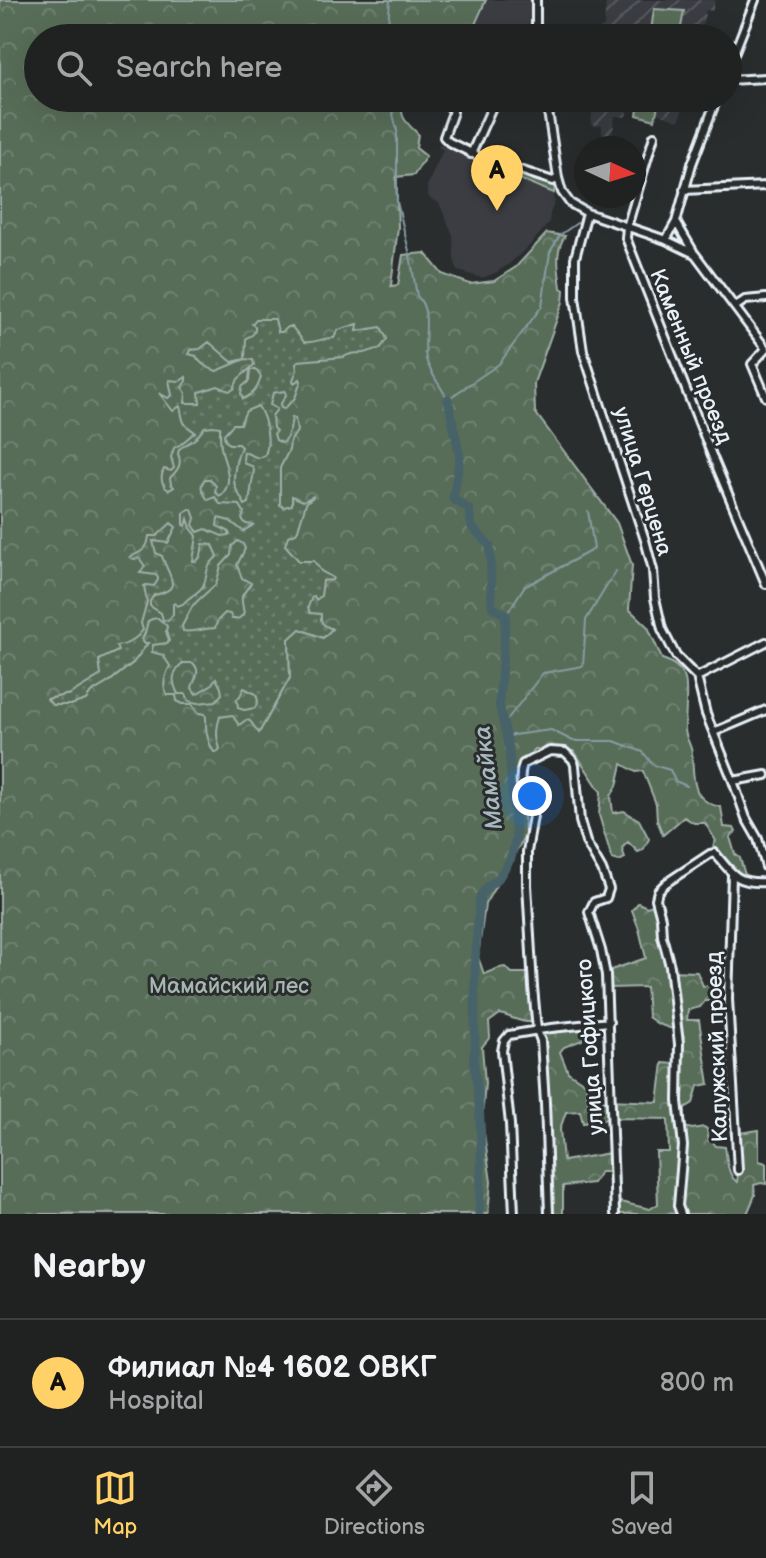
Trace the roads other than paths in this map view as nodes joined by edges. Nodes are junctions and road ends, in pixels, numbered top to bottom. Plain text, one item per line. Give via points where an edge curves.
1 (536, 0) edge
2 (755, 0) edge
3 (536, 24) edge
4 (742, 33) edge
5 (766, 78) edge
6 (742, 79) edge
7 (453, 112) edge
8 (490, 112) edge
9 (548, 112) edge
10 (712, 112) edge
11 (654, 136) dead end
12 (471, 154) junction
13 (558, 178) junction
14 (766, 186) edge
15 (684, 190) junction
16 (587, 213) junction
17 (676, 222) junction
18 (627, 227) junction
19 (666, 240) junction
20 (695, 254) junction
21 (766, 298) edge
22 (735, 307) junction
23 (766, 349) edge
24 (766, 397) edge
25 (766, 584) edge
26 (766, 642) edge
27 (697, 677) junction
28 (766, 710) edge
29 (714, 732) junction
30 (766, 775) edge
31 (733, 781) junction
32 (766, 867) edge
33 (732, 875) junction
34 (766, 882) edge
35 (609, 1022) junction
36 (537, 1030) junction
37 (738, 1170) dead end
38 (514, 1214) edge
39 (549, 1214) edge
40 (615, 1214) edge
41 (681, 1214) edge

1 - 3 street
2 - 4 street
5 - 6 street
7 - 12 street via 444,137
8 - 12 street
9 - 13 street
10 - 15 street
11 - 18 street
12 - 13 street via 500,167
13 - 16 street via 565,197
14 - 15 street
15 - 17 street
16 - 18 street
16 - 27 street, улица Герцена via 575,258 583,351 645,540 662,629 676,656
17 - 19 street
17 - 20 street
18 - 19 street
18 - 25 street, Каменный проезд via 629,247
19 - 20 street
20 - 22 street
21 - 22 street
22 - 23 street
23 - 24 street via 752,364
26 - 27 street
27 - 29 street, улица Герцена
28 - 29 street
29 - 31 street, улица Герцена
30 - 31 street
31 - 32 street, улица Герцена
33 - 34 street
33 - 37 street, Калужский проезд via 728,999
33 - 41 street via 715,853 710,854 666,883 656,899 679,1044
35 - 36 street
35 - 36 street, улица Гофицкого via 606,975 589,912 609,889 580,821 575,765 565,752 550,751 523,764 519,775 533,816 527,885
35 - 40 street, улица Гофицкого
36 - 38 street via 509,1035 502,1051
36 - 39 street

